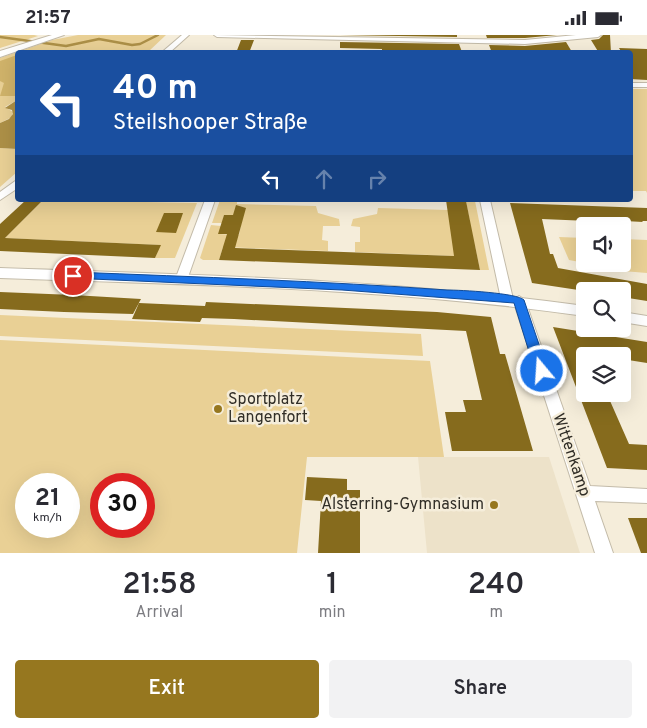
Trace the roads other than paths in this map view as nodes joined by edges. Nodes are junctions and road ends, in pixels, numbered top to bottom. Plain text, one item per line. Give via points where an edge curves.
1 (186, 35) edge
2 (217, 35) edge
3 (598, 35) edge
4 (56, 36) edge
5 (168, 50) edge
6 (0, 53) edge
7 (633, 85) edge
8 (647, 85) edge
9 (15, 184) edge
10 (0, 197) edge
11 (209, 202) edge
12 (486, 202) edge
13 (0, 273) edge
14 (181, 280) junction
15 (513, 299) junction
16 (576, 310) edge
17 (631, 318) edge
18 (647, 321) edge
19 (584, 493) junction
20 (647, 495) edge
21 (604, 553) edge

1 - 5 street
2 - 3 street via 525,42
4 - 6 street
7 - 8 street
9 - 10 street
11 - 14 street
12 - 15 street, Wittenkamp
13 - 14 street
14 - 15 street via 342,286
15 - 16 street
15 - 19 street, Wittenkamp
17 - 18 street
19 - 20 street
19 - 21 street, Wittenkamp

